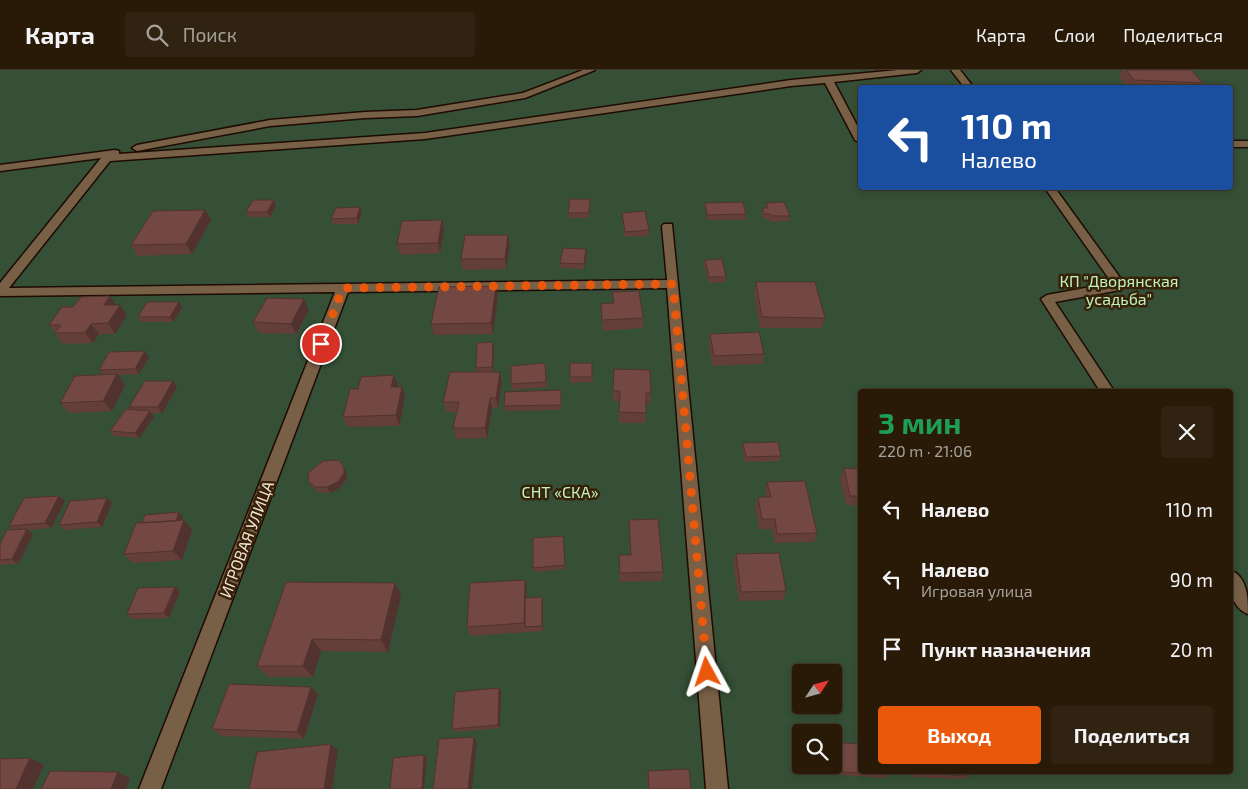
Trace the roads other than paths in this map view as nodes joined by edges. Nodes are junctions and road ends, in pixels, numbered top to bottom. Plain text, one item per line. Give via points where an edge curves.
1 (591, 70) edge
2 (917, 70) edge
3 (955, 70) edge
4 (828, 80) junction
5 (968, 85) edge
6 (858, 136) edge
7 (1233, 144) edge
8 (1248, 144) edge
9 (108, 156) junction
10 (0, 168) edge
11 (1051, 190) edge
12 (668, 226) dead end
13 (673, 284) junction
14 (343, 288) junction
15 (0, 291) edge
16 (1106, 389) edge
17 (1233, 583) edge
18 (1248, 606) edge
19 (150, 789) edge
20 (717, 789) edge

1 - 9 street via 526,95 417,113 270,123
2 - 4 street
3 - 5 street
4 - 6 street
4 - 9 street via 425,136
7 - 8 street
9 - 10 street
9 - 15 street
11 - 16 street via 1120,286 1047,299
12 - 13 street
13 - 14 street
13 - 20 street
14 - 15 street
14 - 19 street, ИГРОВАЯ УЛИЦА
17 - 18 street

